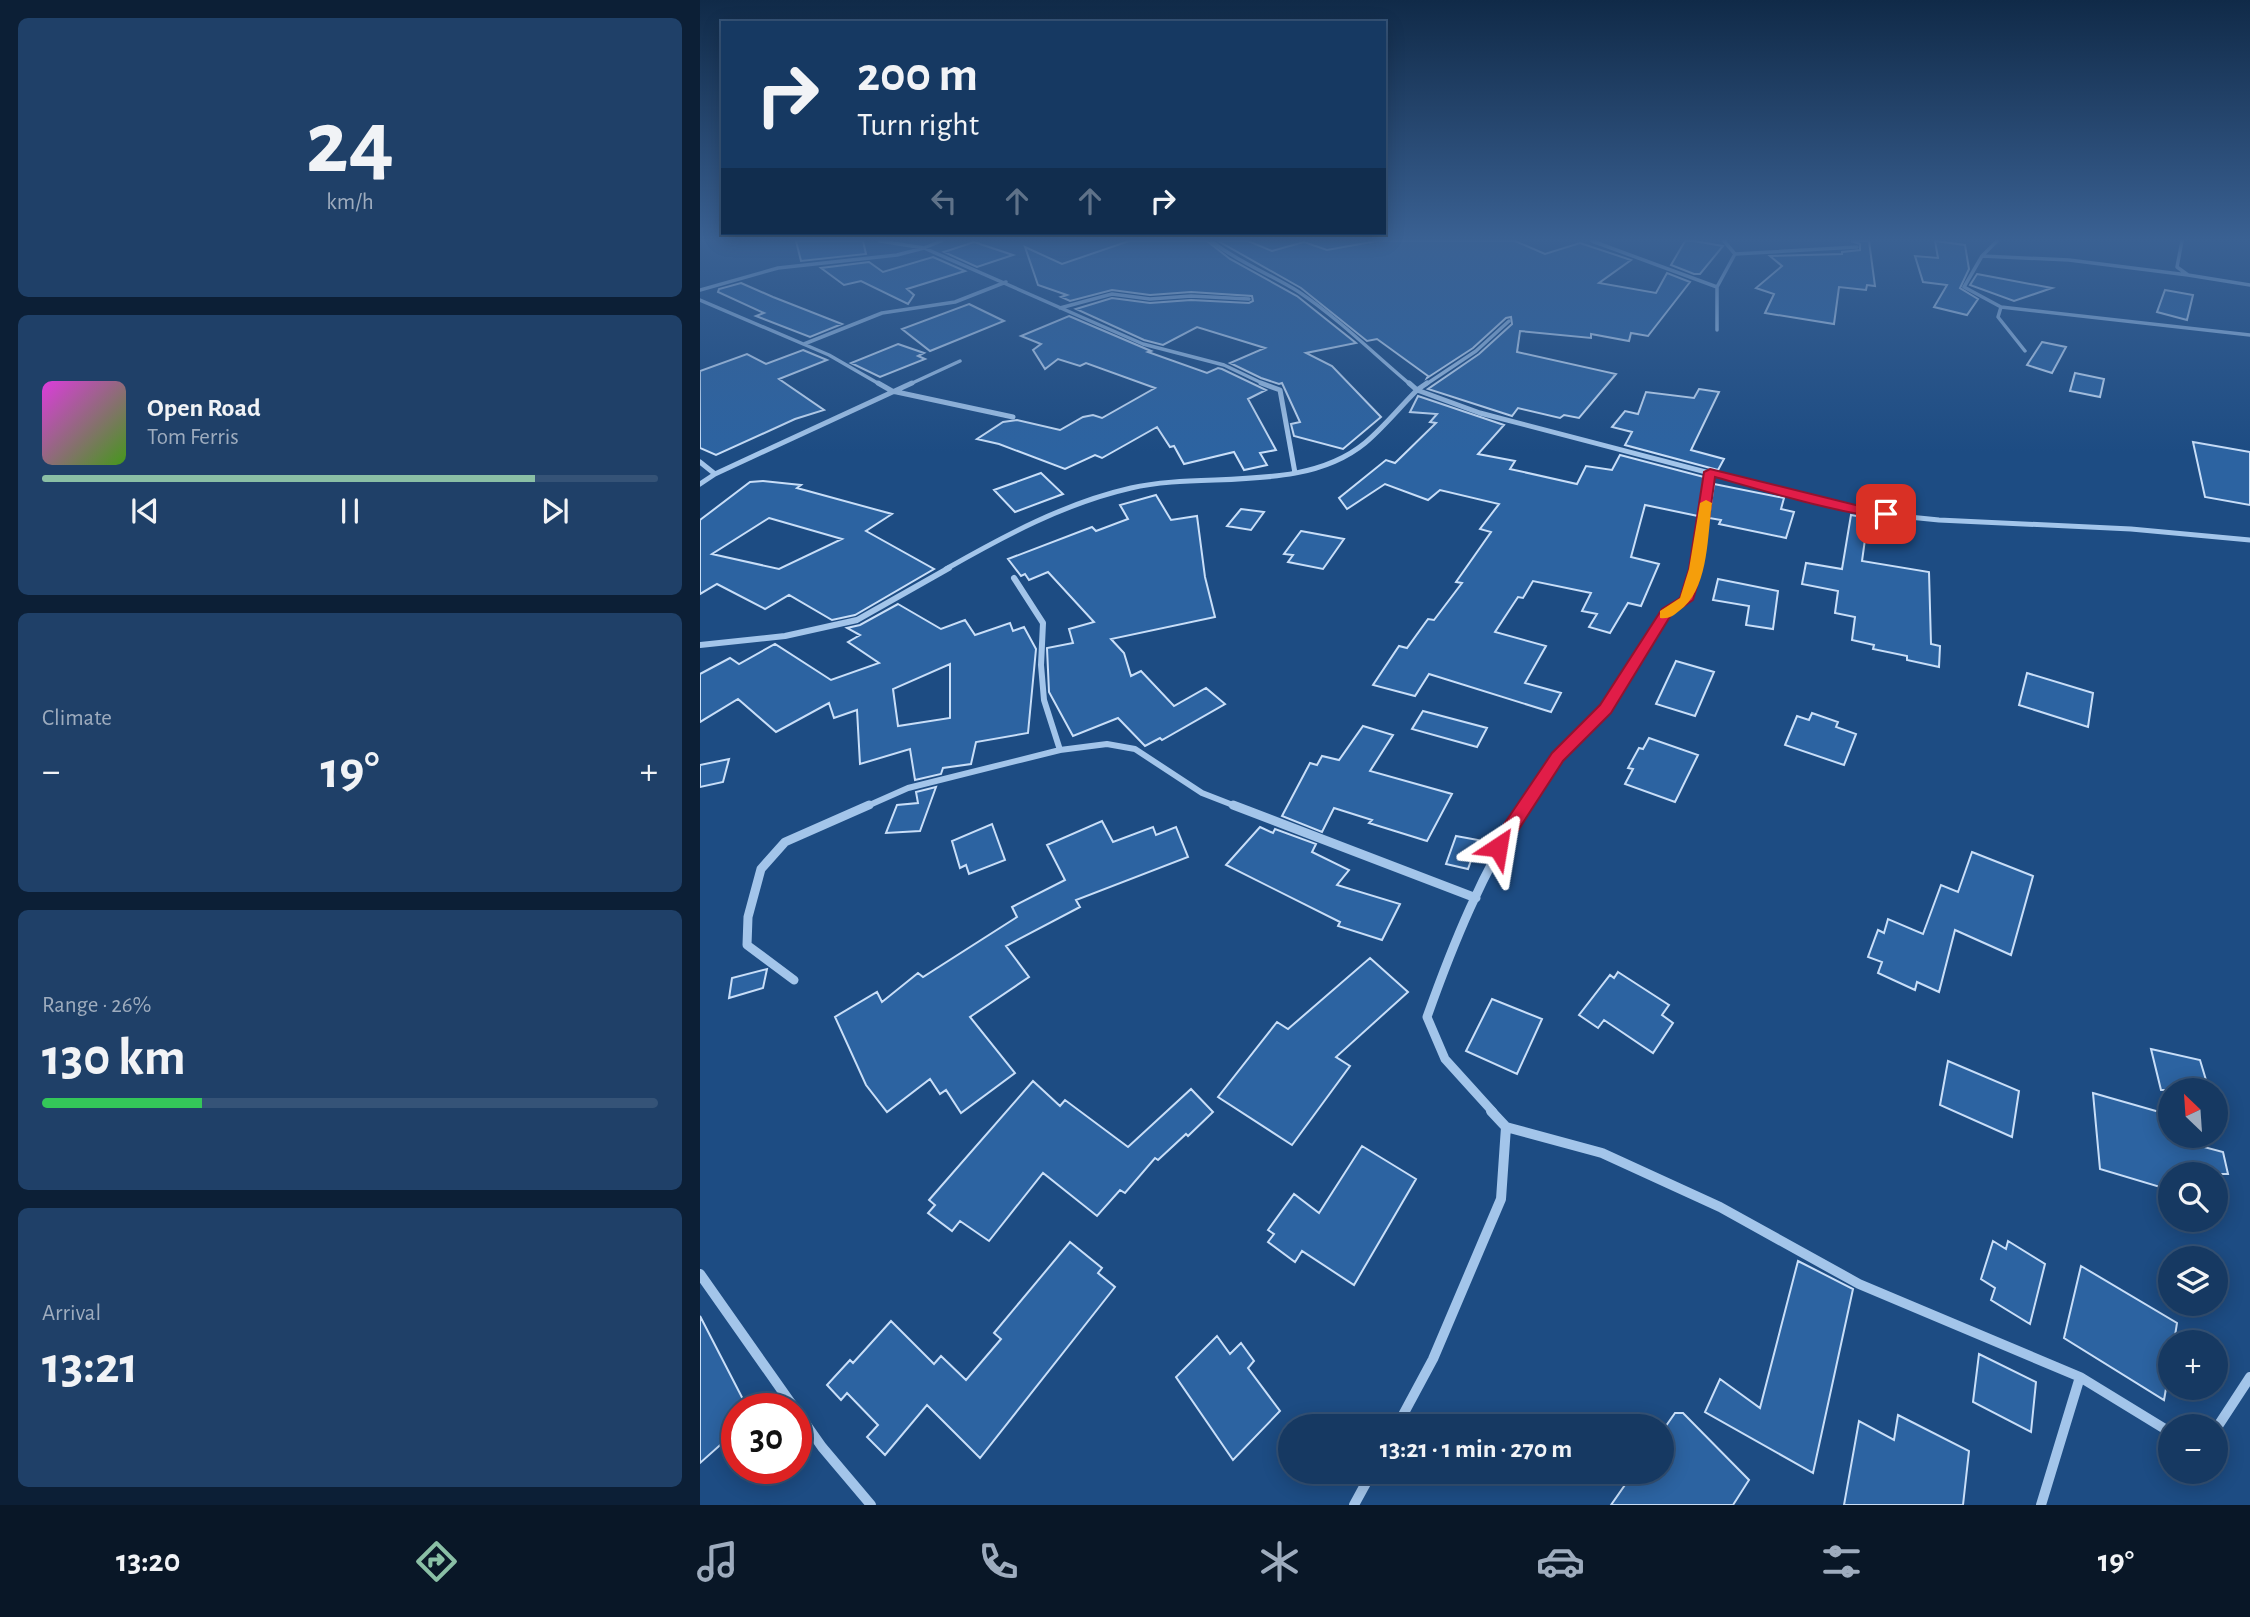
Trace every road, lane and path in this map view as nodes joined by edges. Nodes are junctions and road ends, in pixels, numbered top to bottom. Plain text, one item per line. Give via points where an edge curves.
1 (726, 311) edge
2 (894, 311) edge
3 (1067, 311) edge
4 (1326, 311) edge
5 (1717, 311) edge
6 (2000, 311) edge
7 (2039, 311) edge
8 (1509, 321) dead end
9 (1717, 330) dead end
10 (2250, 335) edge
11 (803, 344) junction
12 (2025, 351) dead end
13 (960, 361) dead end
14 (1417, 390) junction
15 (892, 391) junction
16 (1013, 417) dead end
17 (700, 462) edge
18 (1710, 472) junction
19 (1295, 473) junction
20 (715, 474) junction
21 (700, 484) edge
22 (2250, 540) edge
23 (1014, 578) dead end
24 (700, 645) edge
25 (1060, 750) junction
26 (1476, 898) junction
27 (794, 980) dead end
28 (1506, 1127) junction
29 (700, 1274) edge
30 (2080, 1377) junction
31 (2250, 1377) edge
32 (785, 1393) edge
33 (1403, 1414) edge
34 (2226, 1414) edge
35 (2158, 1425) edge
36 (812, 1432) edge
37 (1365, 1484) edge
38 (872, 1505) edge
39 (1354, 1505) edge
40 (2041, 1505) edge

1 - 11 street
2 - 11 street
3 - 19 street via 1143,344 1243,372 1280,390
4 - 14 street
5 - 9 street
6 - 12 street via 2005,329
7 - 10 street
8 - 14 street via 1476,351
11 - 15 street
13 - 15 street
14 - 18 street via 1480,413
14 - 19 street via 1364,444 1334,462
15 - 16 street
15 - 20 street
17 - 20 street
18 - 22 street via 1859,512
18 - 26 street via 1696,569 1686,600 1666,612 1606,709 1558,757 1498,847
19 - 24 street via 1134,487 1090,499 1009,533 857,620 785,636
20 - 21 street
23 - 25 street via 1043,623 1044,700
25 - 26 street via 1107,744 1135,749 1202,793
25 - 27 street via 908,788 785,842 761,869 748,917 747,945
26 - 28 street via 1427,1017 1445,1059
28 - 30 street via 1602,1153 1720,1207 1859,1284
28 - 33 street via 1501,1199 1433,1359
29 - 32 street
30 - 35 street
30 - 40 street
31 - 34 street
36 - 38 street
37 - 39 street

